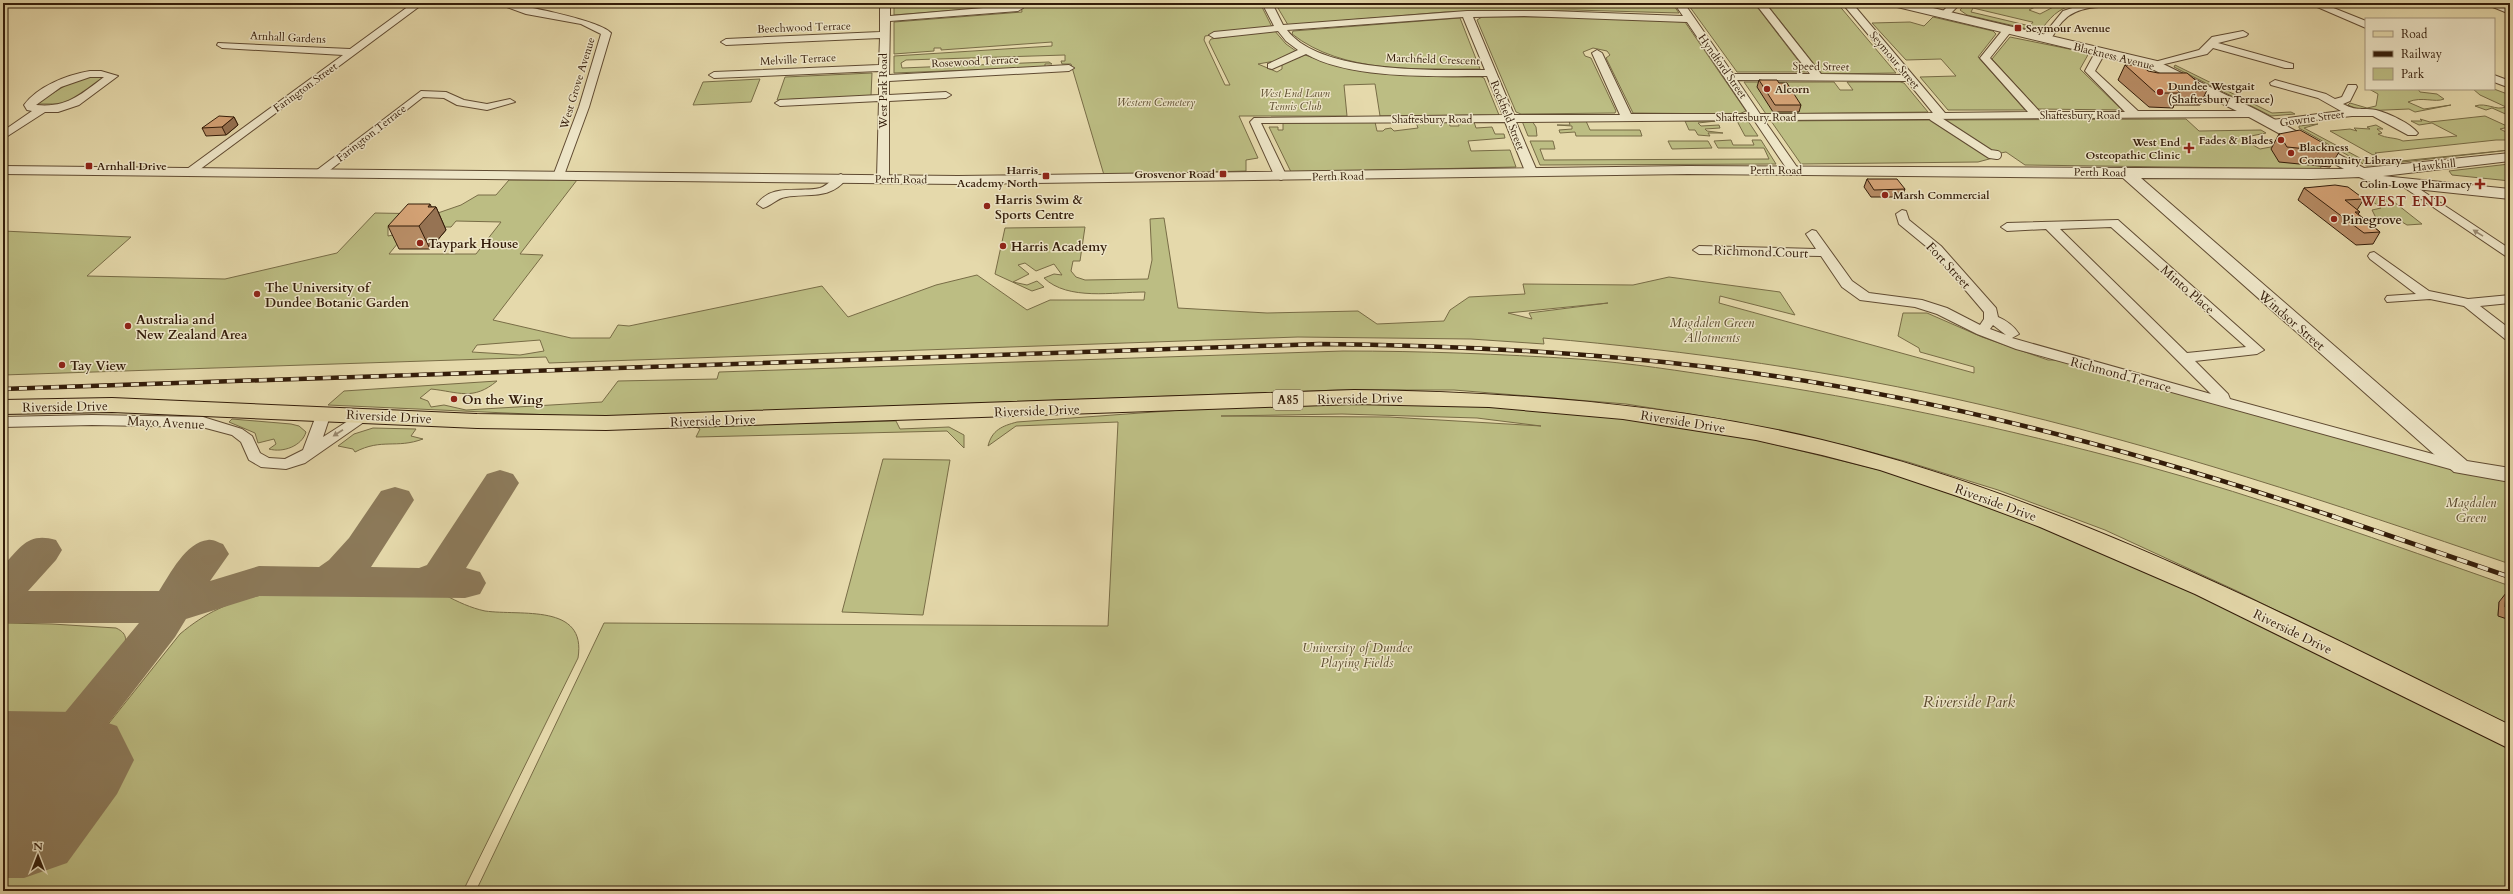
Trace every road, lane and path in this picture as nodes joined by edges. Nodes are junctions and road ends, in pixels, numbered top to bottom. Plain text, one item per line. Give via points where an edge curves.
1 (6, 3) edge
2 (419, 3) edge
3 (501, 3) edge
4 (885, 3) edge
5 (1267, 3) edge
6 (1679, 3) edge
7 (1760, 3) edge
8 (1847, 3) edge
9 (1897, 3) edge
10 (1956, 3) edge
11 (2133, 3) edge
12 (2314, 3) edge
13 (2488, 3) edge
14 (3, 6) edge
15 (1018, 8) dead end
16 (2510, 11) edge
17 (1467, 14) junction
18 (1945, 14) junction
19 (884, 19) junction
20 (1690, 19) junction
21 (2365, 25) edge
22 (1281, 28) junction
23 (2008, 30) junction
24 (2237, 34) dead end
25 (884, 35) junction
26 (1214, 35) dead end
27 (2046, 38) junction
28 (726, 42) dead end
29 (2211, 44) junction
30 (222, 45) dead end
31 (1306, 50) junction
32 (2101, 51) junction
33 (352, 52) junction
34 (1596, 53) dead end
35 (2152, 64) junction
36 (1272, 66) dead end
37 (2289, 66) dead end
38 (1069, 68) dead end
39 (883, 73) junction
40 (1490, 73) junction
41 (714, 75) dead end
42 (1731, 77) junction
43 (1818, 78) junction
44 (1910, 78) junction
45 (2495, 78) edge
46 (2275, 83) dead end
47 (2510, 84) edge
48 (2352, 87) dead end
49 (946, 95) dead end
50 (883, 98) junction
51 (510, 102) dead end
52 (2337, 102) junction
53 (780, 103) dead end
54 (43, 109) junction
55 (2352, 113) junction
56 (2254, 114) junction
57 (2037, 115) junction
58 (2136, 115) junction
59 (1938, 116) junction
60 (1758, 117) junction
61 (1509, 118) junction
62 (1626, 118) junction
63 (2272, 123) junction
64 (2412, 133) dead end
65 (3, 136) edge
66 (1996, 155) dead end
67 (2510, 157) edge
68 (2426, 166) junction
69 (3, 170) edge
70 (1793, 170) junction
71 (191, 171) junction
72 (1530, 171) junction
73 (321, 172) junction
74 (2125, 172) junction
75 (2358, 173) junction
76 (559, 176) junction
77 (1287, 177) junction
78 (843, 178) junction
79 (883, 178) junction
80 (2406, 184) junction
81 (2451, 188) junction
82 (2510, 194) edge
83 (763, 204) dead end
84 (1902, 214) dead end
85 (2049, 226) junction
86 (2007, 227) dead end
87 (1812, 234) dead end
88 (1699, 250) dead end
89 (1824, 252) junction
90 (2510, 255) edge
91 (2374, 256) dead end
92 (2425, 294) junction
93 (2392, 299) dead end
94 (2510, 299) edge
95 (2468, 303) junction
96 (1991, 319) junction
97 (1982, 331) junction
98 (2012, 334) dead end
99 (2510, 336) edge
100 (2184, 358) junction
101 (2223, 401) junction
102 (3, 406) edge
103 (324, 413) junction
104 (367, 415) junction
105 (3, 422) edge
106 (310, 452) junction
107 (2461, 467) junction
108 (2510, 475) edge
109 (2510, 738) edge

1 - 14 street
2 - 33 street, Farington Street
3 - 76 street, West Grove Avenue via 529,12 584,22 606,33 584,107
4 - 19 street, West Park Road
5 - 22 street, Marchfield Crescent
6 - 20 street, Hyndford Street
7 - 43 street
8 - 44 street, Seymour Street
9 - 18 street, Blackness Avenue
10 - 18 street
11 - 27 street via 2095,5 2070,11 2061,16
12 - 21 street
13 - 16 street
15 - 19 street
17 - 20 street via 1574,14
17 - 22 street
17 - 40 street, Rockfield Street
18 - 23 street, Blackness Avenue
19 - 25 street, West Park Road
20 - 42 street, Hyndford Street
22 - 26 street
22 - 31 street, Marchfield Crescent via 1294,44
23 - 27 street, Blackness Avenue
23 - 57 street via 1985,58
24 - 29 street via 2216,39
25 - 28 street, Beechwood Terrace
25 - 39 street, West Park Road
27 - 32 street, Blackness Avenue
29 - 35 street via 2203,52
29 - 37 street
30 - 33 street, Arnhall Gardens
31 - 36 street
31 - 40 street, Marchfield Crescent via 1352,65 1387,71
32 - 35 street, Blackness Avenue
32 - 58 street via 2090,71
33 - 71 street, Farington Street
34 - 62 street
35 - 56 street, Blackness Avenue
38 - 39 street, Rosewood Terrace
39 - 41 street, Melville Terrace
39 - 50 street, West Park Road
40 - 61 street, Rockfield Street
42 - 43 street, Speed Street
42 - 60 street, Hyndford Street
43 - 44 street, Speed Street
44 - 59 street, Seymour Street
45 - 47 street
46 - 52 street, Gowrie Street via 2289,85
48 - 52 street, Gowrie Street via 2346,99
49 - 50 street
50 - 53 street
50 - 79 street, West Park Road
51 - 73 street, Farington Terrace via 487,107 461,103 446,95 421,94
52 - 55 street, Gowrie Street
54 - 54 street via 31,108 29,105 72,78 92,73 113,76 67,106
54 - 65 street
55 - 63 street, Gowrie Street
55 - 64 street, Gowrie Street via 2378,115
56 - 58 street, Shaftesbury Road
56 - 63 street, Blackness Avenue
57 - 58 street, Shaftesbury Road
57 - 59 street, Shaftesbury Road
59 - 60 street, Shaftesbury Road
59 - 66 street, Seymour Street via 1967,139
60 - 62 street, Shaftesbury Road
60 - 70 street, Hyndford Street
61 - 62 street, Shaftesbury Road
61 - 72 street, Rockfield Street
61 - 77 street, Shaftesbury Road via 1258,120 1255,122
63 - 75 street, Blackness Avenue
67 - 68 street, Hawkhill
68 - 75 street, Hawkhill
68 - 81 street via 2431,177
69 - 71 street, Perth Road
70 - 72 street, Perth Road
70 - 74 street, Perth Road
71 - 73 street, Perth Road
72 - 77 street, Perth Road
73 - 76 street, Perth Road
74 - 75 street, Perth Road via 2297,175
74 - 107 street, Windsor Street
75 - 80 street, Perth Road
76 - 78 street, Perth Road
77 - 79 street, Perth Road via 958,180
78 - 79 street, Perth Road
78 - 83 street via 826,190 786,193
80 - 81 street, Perth Road
90 -> 80 street
81 - 82 street, Perth Road
84 - 96 street, Fort Street via 1904,221 1937,249 1991,311
85 - 86 street, Minto Place
85 - 100 street
85 - 100 street, Minto Place via 2114,223 2256,350
87 - 89 street, Richmond Terrace
88 - 89 street, Richmond Court via 1782,254
89 - 97 street, Richmond Terrace via 1847,284 1865,297 1917,303 1942,311
91 - 92 street
92 - 93 street via 2425,297
92 - 95 street
94 - 95 street via 2486,299
95 - 99 street
96 - 97 street
96 - 98 street via 2003,324
97 - 101 street, Richmond Terrace via 2022,346
100 - 101 street via 2223,397
101 - 107 street, Richmond Terrace
102 - 103 main road, Riverside Drive / A85 via 112,405
103 - 104 main road, Riverside Drive / A85
103 - 106 street
104 -> 106 street, Mayo Avenue
104 - 109 main road, Riverside Drive / A85 via 477,421 606,423 1430,397 1535,402 1672,418 1732,428 1885,465 2018,509 2111,546 2224,597
105 - 106 street, Mayo Avenue via 203,422 237,432 247,439 254,456 266,463 286,464
107 - 108 street

